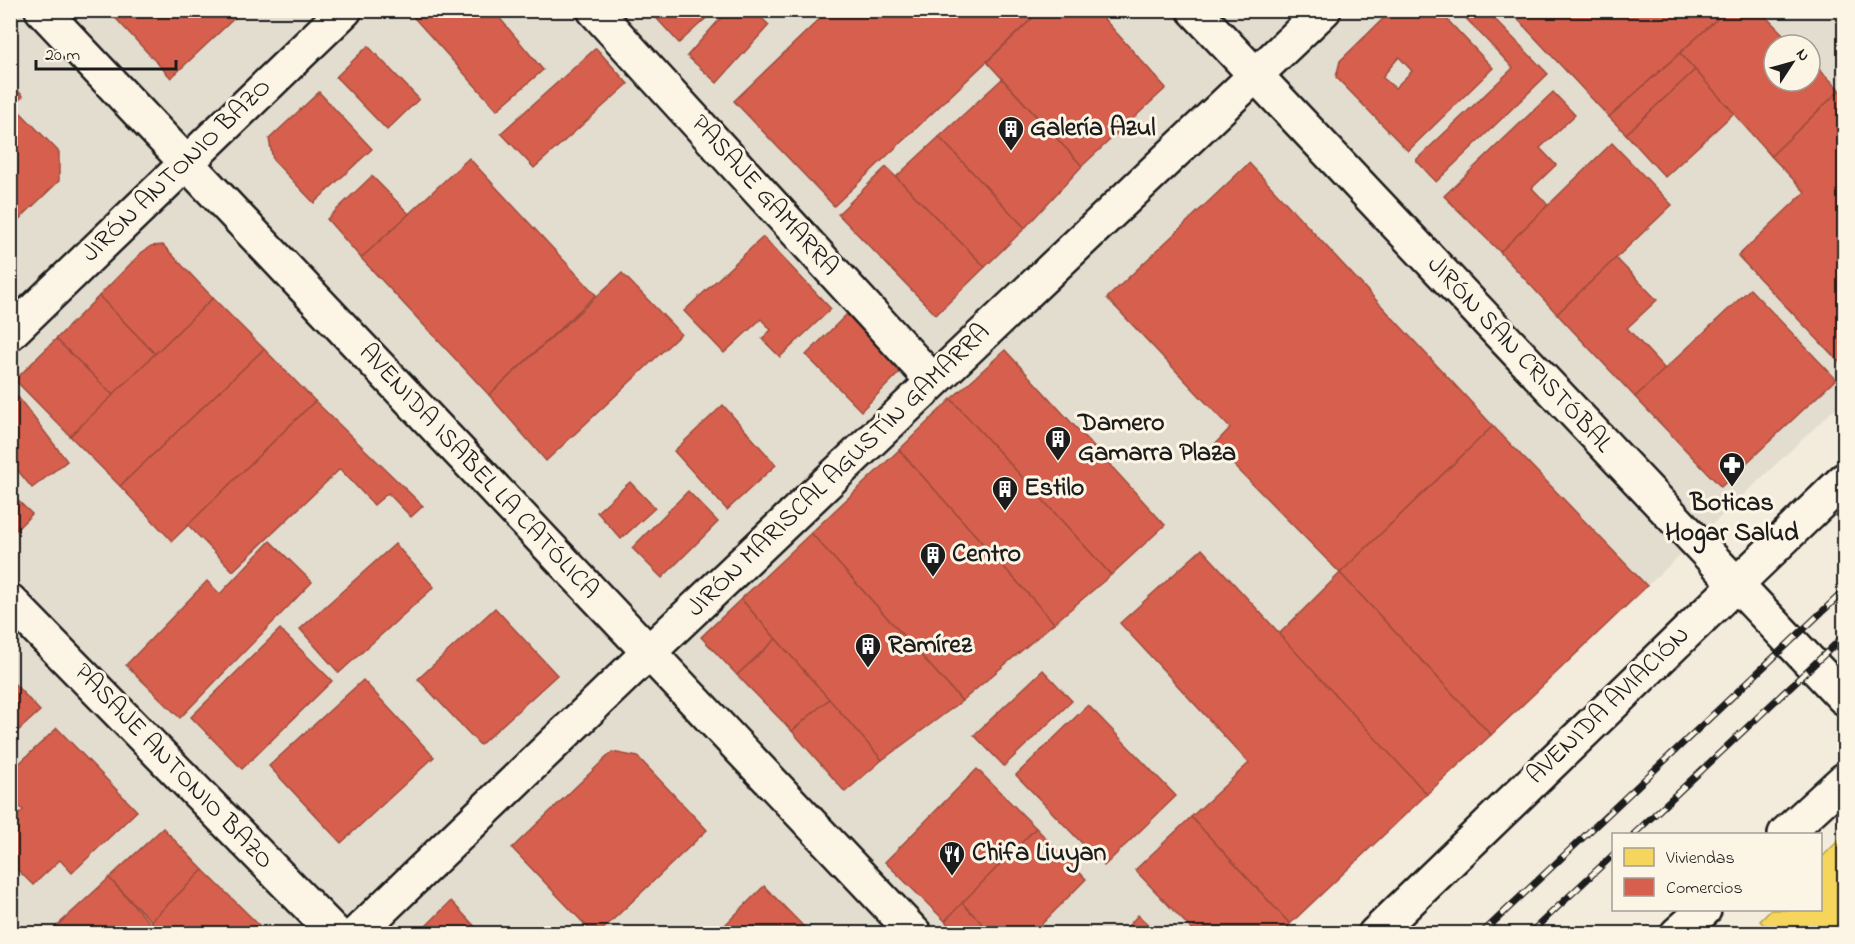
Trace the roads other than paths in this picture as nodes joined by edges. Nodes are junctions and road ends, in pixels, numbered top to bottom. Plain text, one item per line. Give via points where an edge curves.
1 (42, 10) edge
2 (345, 10) edge
3 (594, 10) edge
4 (1194, 10) edge
5 (1324, 10) edge
6 (1256, 75) junction
7 (186, 162) junction
8 (10, 333) edge
9 (933, 381) junction
10 (1845, 480) edge
11 (1736, 583) junction
12 (10, 601) edge
13 (649, 652) junction
14 (1845, 698) edge
15 (1845, 780) edge
16 (1786, 833) edge
17 (1702, 911) edge
18 (336, 933) edge
19 (356, 933) edge
20 (915, 933) edge
21 (1375, 933) edge
22 (1677, 933) edge

1 - 7 street, AVENIDA ISABEL LA CATÓLICA
2 - 7 street, JIRÓN ANTONIO BAZO
3 - 9 street, PASAJE GAMARRA
4 - 6 street, JIRÓN SAN CRISTÓBAL
5 - 6 street, JIRÓN MARISCAL AGUSTÍN GAMARRA
6 - 9 street, JIRÓN MARISCAL AGUSTÍN GAMARRA
6 - 11 street, JIRÓN SAN CRISTÓBAL
7 - 8 street, JIRÓN ANTONIO BAZO
7 - 13 street, AVENIDA ISABEL LA CATÓLICA
9 - 13 street, JIRÓN MARISCAL AGUSTÍN GAMARRA
10 - 11 street, AVENIDA AVIACIÓN
11 - 14 street, JIRÓN SAN CRISTÓBAL
11 - 21 street, AVENIDA AVIACIÓN
12 - 18 street, PASAJE ANTONIO BAZO
13 - 19 street, JIRÓN MARISCAL AGUSTÍN GAMARRA
13 - 20 street, AVENIDA ISABEL LA CATÓLICA
15 - 16 street
17 - 22 street

